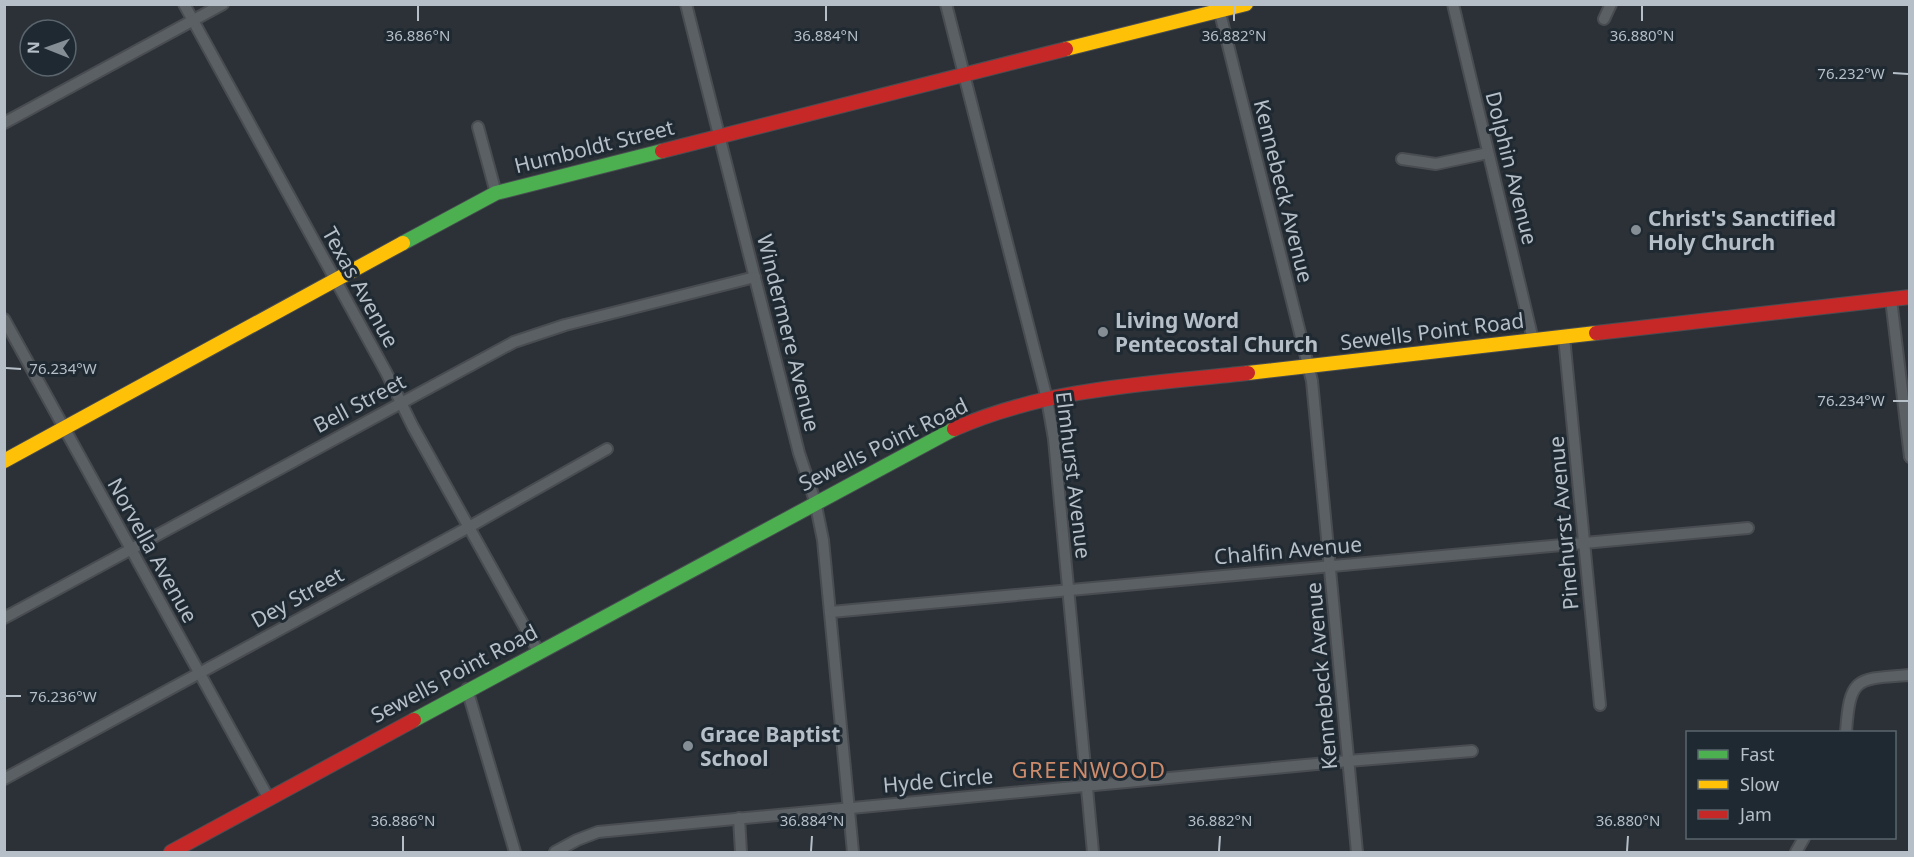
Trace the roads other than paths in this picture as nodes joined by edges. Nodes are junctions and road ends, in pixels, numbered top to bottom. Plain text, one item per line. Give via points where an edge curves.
1 (184, 4) edge
2 (223, 4) edge
3 (687, 4) edge
4 (946, 4) edge
5 (1246, 4) edge
6 (1453, 4) edge
7 (1611, 4) edge
8 (1219, 8) edge
9 (1604, 19) dead end
10 (193, 21) junction
11 (963, 74) junction
12 (4, 123) edge
13 (478, 127) dead end
14 (719, 136) junction
15 (1488, 153) junction
16 (1402, 159) dead end
17 (496, 193) junction
18 (755, 277) junction
19 (334, 280) junction
20 (1910, 297) edge
21 (1891, 299) junction
22 (4, 319) edge
23 (1564, 337) junction
24 (1533, 340) junction
25 (1310, 367) junction
26 (1047, 399) junction
27 (401, 403) junction
28 (64, 428) junction
29 (607, 449) dead end
30 (1910, 457) edge
31 (4, 461) edge
32 (815, 501) junction
33 (469, 527) junction
34 (1749, 528) dead end
35 (1584, 542) junction
36 (130, 549) junction
37 (1331, 566) junction
38 (1068, 591) junction
39 (831, 612) junction
40 (4, 618) edge
41 (538, 651) junction
42 (198, 674) junction
43 (1910, 675) edge
44 (467, 689) junction
45 (1600, 705) dead end
46 (1846, 731) edge
47 (1472, 752) dead end
48 (1348, 761) junction
49 (4, 779) edge
50 (1086, 786) junction
51 (269, 799) junction
52 (849, 808) junction
53 (739, 818) junction
54 (171, 852) edge
55 (515, 852) edge
56 (555, 852) edge
57 (741, 852) edge
58 (853, 852) edge
59 (1093, 852) edge
60 (1357, 852) edge

1 - 10 street, Texas Avenue
2 - 10 street
3 - 14 street, Windermere Avenue
4 - 11 street, Elmhurst Avenue
5 - 8 main road, Humboldt Street
6 - 15 street, Dolphin Avenue
7 - 9 street
8 - 11 main road, Humboldt Street
8 - 25 street, Kennebeck Avenue via 1298,333
10 - 12 street
10 - 19 street, Texas Avenue
11 - 14 main road, Humboldt Street
11 - 26 street, Elmhurst Avenue
13 - 17 street
14 - 17 main road, Humboldt Street
14 - 18 street, Windermere Avenue
15 - 16 street via 1436,164
15 - 24 street, Dolphin Avenue
17 - 19 main road, Humboldt Street
18 - 27 street, Bell Street via 546,330 514,342
18 - 32 street, Windermere Avenue via 799,453
19 - 27 street, Texas Avenue
19 - 28 main road, Humboldt Street
20 - 21 main road, Sewells Point Road
21 - 23 main road, Sewells Point Road
21 - 30 street
22 - 28 street, Norvella Avenue
23 - 24 main road, Sewells Point Road
23 - 35 street, Pinehurst Avenue
24 - 25 main road, Sewells Point Road
25 - 26 main road, Sewells Point Road
25 - 37 street, Kennebeck Avenue
26 - 32 main road, Sewells Point Road via 977,419
26 - 38 street, Elmhurst Avenue
27 - 33 street, Texas Avenue
27 - 36 street, Bell Street
28 - 31 main road, Humboldt Street
28 - 36 street, Norvella Avenue
29 - 33 street, Dey Street
32 - 39 street, Windermere Avenue
32 - 41 main road, Sewells Point Road
33 - 41 street, Texas Avenue
33 - 42 street, Dey Street
34 - 35 street, Chalfin Avenue
35 - 37 street, Chalfin Avenue
35 - 45 street, Pinehurst Avenue
36 - 40 street, Bell Street
36 - 42 street, Norvella Avenue
37 - 38 street, Chalfin Avenue
37 - 48 street, Kennebeck Avenue
38 - 39 street, Chalfin Avenue
38 - 50 street, Elmhurst Avenue
39 - 52 street, Windermere Avenue
41 - 44 main road, Sewells Point Road
42 - 49 street, Dey Street
42 - 51 street, Norvella Avenue
43 - 46 street via 1871,678 1857,685 1849,699
44 - 51 main road, Sewells Point Road
44 - 55 street
47 - 48 street, Hyde Circle
48 - 50 street, Hyde Circle
48 - 60 street, Kennebeck Avenue
50 - 52 street, Hyde Circle
50 - 59 street, Elmhurst Avenue
51 - 54 main road, Sewells Point Road
52 - 53 street, Hyde Circle
52 - 58 street, Windermere Avenue
53 - 56 street, Hyde Circle via 598,832
53 - 57 street

